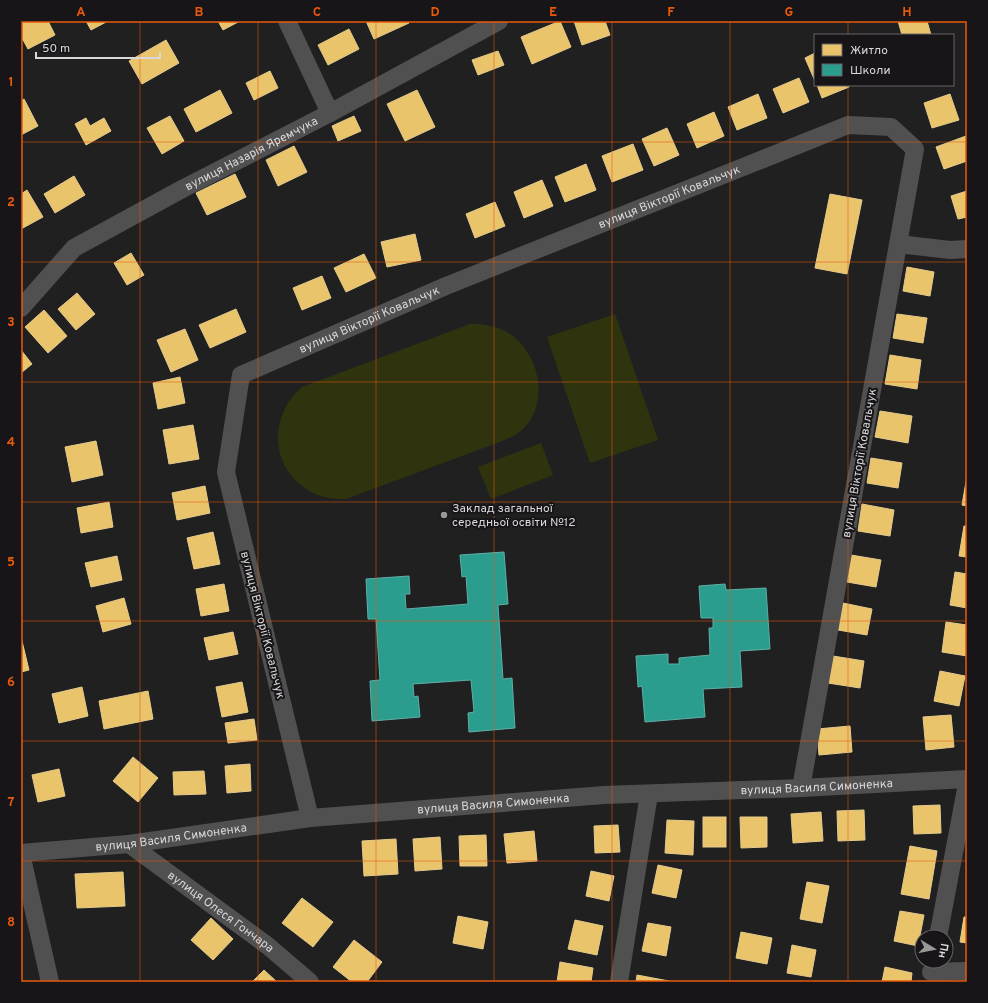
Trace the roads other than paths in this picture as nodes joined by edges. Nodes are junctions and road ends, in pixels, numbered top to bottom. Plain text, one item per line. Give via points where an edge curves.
1 (287, 21) edge
2 (499, 21) edge
3 (330, 113) junction
4 (898, 244) junction
5 (967, 249) edge
6 (21, 308) edge
7 (967, 779) edge
8 (967, 784) edge
9 (801, 788) junction
10 (648, 794) junction
11 (310, 818) junction
12 (129, 844) junction
13 (21, 854) edge
14 (940, 929) edge
15 (931, 972) edge
16 (967, 972) edge
17 (50, 982) edge
18 (310, 982) edge
19 (619, 982) edge

1 - 3 street
2 - 3 street, вулиця Назарія Яремчука
3 - 6 street, вулиця Назарія Яремчука via 74,248
4 - 5 street via 950,250
4 - 9 street, вулиця Вікторії Ковальчук
4 - 11 street, вулиця Вікторії Ковальчук via 915,149 891,127 848,125 446,286 240,375 226,472
7 - 9 street, вулиця Василя Симоненка
8 - 14 street
9 - 10 street, вулиця Василя Симоненка
10 - 11 street, вулиця Василя Симоненка via 604,795
10 - 19 street
11 - 12 street, вулиця Василя Симоненка
12 - 13 street, вулиця Василя Симоненка
12 - 18 street, вулиця Олеся Гончара via 268,946
13 - 17 street
15 - 16 street

